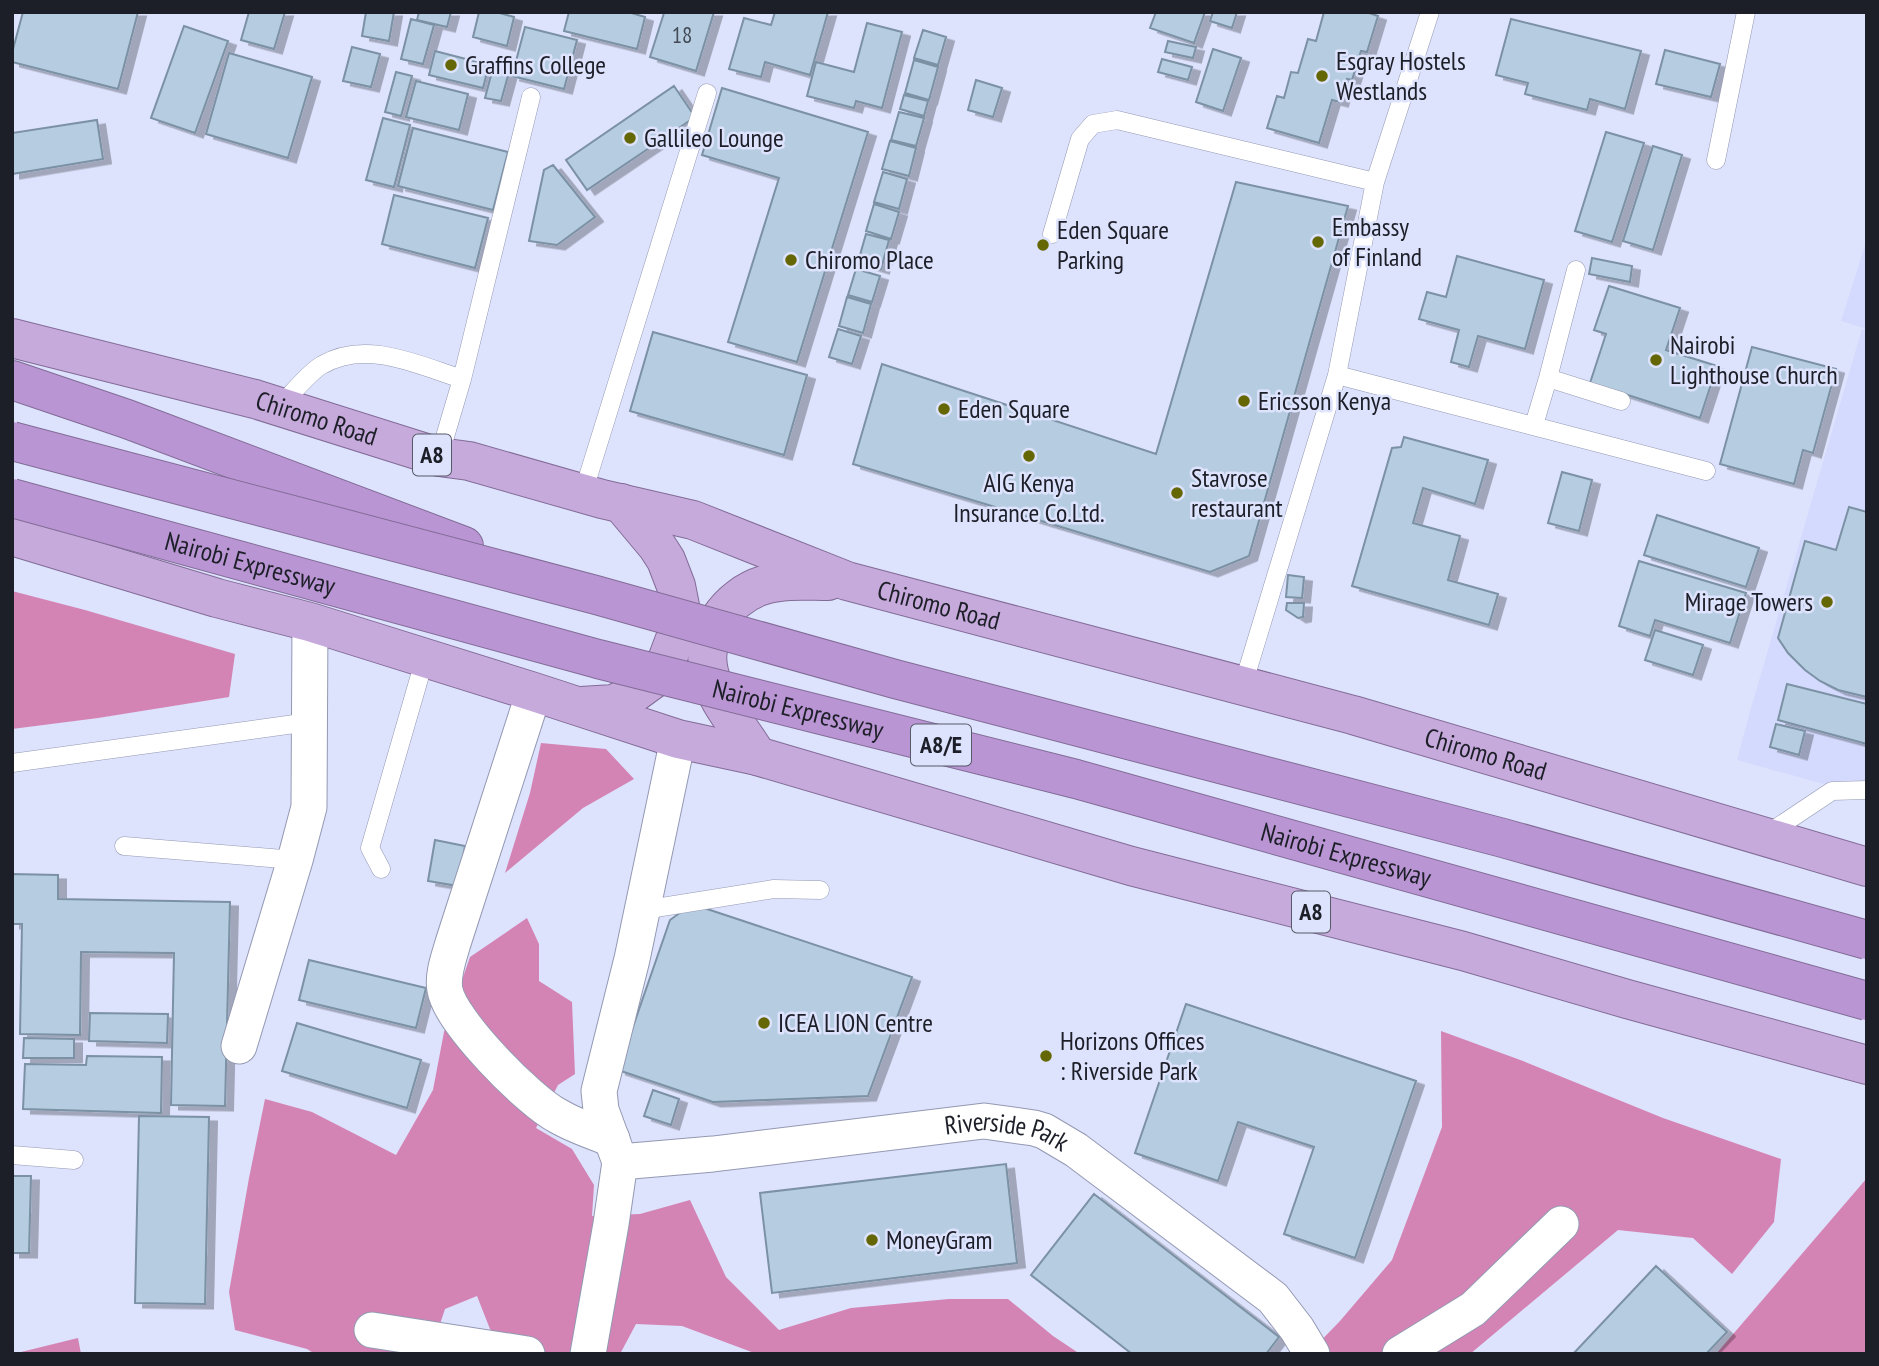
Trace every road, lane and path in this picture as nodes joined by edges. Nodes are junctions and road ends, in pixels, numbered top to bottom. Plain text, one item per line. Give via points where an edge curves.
1 (1430, 12) edge
2 (1746, 12) edge
3 (707, 93) dead end
4 (531, 97) dead end
5 (1716, 160) dead end
6 (1375, 182) junction
7 (1052, 234) dead end
8 (1576, 270) dead end
9 (12, 338) edge
10 (1337, 375) junction
11 (1548, 378) junction
12 (462, 379) junction
13 (12, 380) edge
14 (1620, 401) dead end
15 (280, 406) junction
16 (1534, 425) junction
17 (12, 441) edge
18 (439, 457) junction
19 (1706, 471) dead end
20 (583, 494) junction
21 (12, 498) edge
22 (621, 503) junction
23 (12, 536) edge
24 (848, 581) junction
25 (596, 595) junction
26 (310, 622) junction
27 (425, 658) junction
28 (1243, 685) junction
29 (534, 692) junction
30 (579, 706) junction
31 (309, 722) junction
32 (678, 739) junction
33 (757, 756) junction
34 (12, 763) edge
35 (1867, 790) edge
36 (1763, 836) junction
37 (124, 846) dead end
38 (295, 860) junction
39 (1867, 867) edge
40 (381, 869) dead end
41 (820, 890) dead end
42 (643, 910) junction
43 (1867, 940) edge
44 (1867, 1001) edge
45 (239, 1046) dead end
46 (1867, 1065) edge
47 (616, 1150) junction
48 (12, 1155) edge
49 (74, 1160) dead end
50 (1561, 1224) dead end
51 (372, 1330) dead end
52 (527, 1354) edge
53 (588, 1354) edge
54 (1312, 1354) edge
55 (1400, 1354) edge

1 - 6 lane
2 - 5 lane
3 - 20 lane
4 - 12 lane
6 - 7 lane via 1118,120 1093,124 1080,139
6 - 10 lane
8 - 11 lane
9 - 15 highway, Chiromo Road / A8
10 - 16 lane
10 - 28 lane
11 - 14 lane
11 - 16 lane
12 - 15 lane via 396,357 342,356 319,366
12 - 18 lane
13 - 25 highway, bridge
15 - 18 highway, Chiromo Road / A8
16 - 19 lane
17 - 25 highway, Nairobi Expressway / A8/E, bridge
18 - 20 highway, Chiromo Road / A8 via 469,461
20 - 22 highway, Chiromo Road / A8
21 - 44 highway, Nairobi Expressway / A8/E, bridge via 598,659 1076,779
22 - 24 highway, Chiromo Road / A8 via 693,520
22 - 30 highway via 666,560 676,586 681,623 667,660 652,680 614,704
23 - 26 highway, A8
24 - 28 highway, Chiromo Road / A8
24 - 33 highway via 785,581 762,586 740,597 718,621 706,655 709,674 725,709
25 - 43 highway, Nairobi Expressway / A8/E, bridge
26 - 27 highway, A8
26 - 31 street
27 - 29 highway, A8
27 - 40 lane via 370,848
28 - 36 highway, Chiromo Road / A8
29 - 30 highway, A8
29 - 47 street via 453,943 445,989 460,1020 527,1095
30 - 32 highway, A8
31 - 34 lane
31 - 38 street via 309,807
32 - 33 highway, A8
32 - 42 street
33 - 46 highway, A8 via 1131,866 1463,951
35 - 36 lane via 1832,791
36 - 39 highway, Chiromo Road / A8
37 - 38 lane
38 - 45 street
41 - 42 lane via 774,889
42 - 47 street via 599,1091
47 - 53 street via 611,1224
47 - 54 street, Riverside Park via 713,1154 985,1121 1034,1128 1076,1150 1273,1298
48 - 49 lane
50 - 55 street via 1473,1309
51 - 52 street

